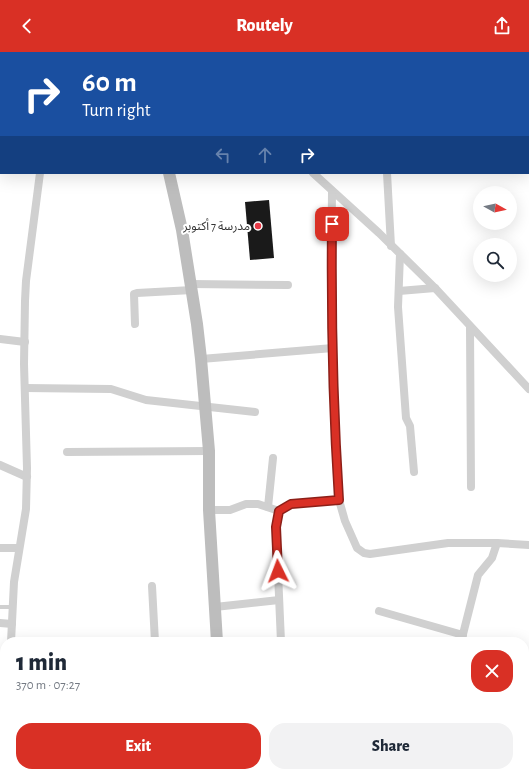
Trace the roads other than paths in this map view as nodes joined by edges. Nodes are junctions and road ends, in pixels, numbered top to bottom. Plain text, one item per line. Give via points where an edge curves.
1 (40, 174) edge
2 (169, 174) edge
3 (314, 174) edge
4 (387, 174) edge
5 (332, 192) junction
6 (391, 246) junction
7 (400, 254) junction
8 (288, 285) dead end
9 (191, 287) junction
10 (435, 288) junction
11 (399, 291) junction
12 (135, 324) dead end
13 (470, 327) junction
14 (0, 339) edge
15 (25, 342) junction
16 (333, 348) junction
17 (201, 359) junction
18 (25, 388) junction
19 (529, 389) edge
20 (205, 407) junction
21 (255, 412) dead end
22 (209, 451) junction
23 (67, 452) dead end
24 (273, 458) dead end
25 (0, 465) edge
26 (414, 472) dead end
27 (27, 477) junction
28 (471, 487) dead end
29 (339, 500) junction
30 (268, 507) junction
31 (209, 510) junction
32 (279, 511) junction
33 (497, 543) junction
34 (529, 545) edge
35 (0, 548) edge
36 (19, 548) junction
37 (152, 586) dead end
38 (280, 600) junction
39 (0, 607) edge
40 (13, 607) junction
41 (215, 607) junction
42 (379, 611) dead end
43 (0, 623) edge
44 (12, 624) junction
45 (11, 637) edge
46 (155, 637) edge
47 (217, 637) edge
48 (281, 637) edge
49 (456, 637) edge
50 (462, 637) edge

1 - 15 street via 26,281
2 - 9 street
3 - 5 street
4 - 6 street
5 - 6 street
5 - 16 street
6 - 7 street
7 - 10 street
7 - 11 street
8 - 9 street
9 - 12 street via 134,294
9 - 17 street
10 - 11 street
10 - 13 street
11 - 26 street via 406,418 410,426
13 - 19 street
13 - 28 street
14 - 15 street
15 - 18 street
16 - 17 street
16 - 29 street
17 - 20 street
18 - 20 street via 111,389 146,400
18 - 27 street
20 - 21 street
20 - 22 street
22 - 23 street
22 - 31 street
24 - 30 street
25 - 27 street
27 - 36 street via 26,509
29 - 32 street via 291,504
29 - 33 street via 355,545 367,554 448,543
30 - 31 street via 246,504 230,510
30 - 32 street
31 - 41 street
32 - 38 street via 276,527
33 - 34 street
33 - 50 street via 492,558 478,574
35 - 36 street
36 - 40 street
37 - 46 street
38 - 41 street
38 - 48 street
39 - 40 lane
40 - 44 street
41 - 47 street
42 - 49 street
43 - 44 street
44 - 45 street

